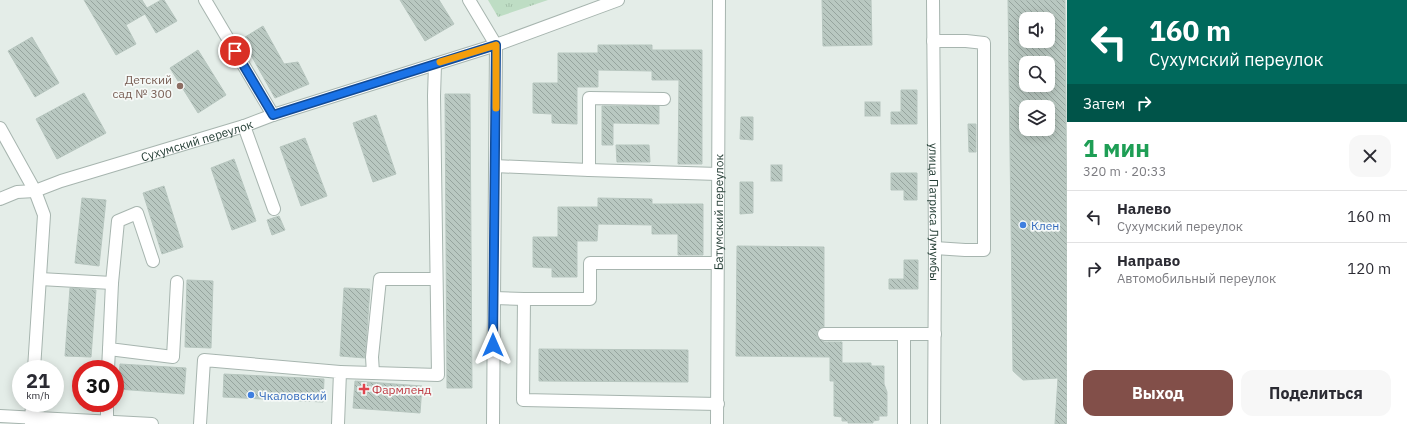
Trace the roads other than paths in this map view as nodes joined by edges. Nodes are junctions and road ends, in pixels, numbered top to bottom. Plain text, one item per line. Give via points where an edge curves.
1 (205, 0) edge
2 (469, 0) edge
3 (618, 0) edge
4 (719, 0) edge
5 (932, 0) edge
6 (932, 41) junction
7 (496, 45) junction
8 (435, 64) junction
9 (664, 99) dead end
10 (273, 115) junction
11 (244, 126) junction
12 (0, 128) edge
13 (496, 166) junction
14 (589, 170) junction
15 (718, 174) junction
16 (35, 192) junction
17 (0, 200) edge
18 (274, 209) dead end
19 (935, 248) junction
20 (153, 261) dead end
21 (718, 264) junction
22 (40, 279) junction
23 (436, 279) junction
24 (178, 282) dead end
25 (112, 283) junction
26 (494, 298) junction
27 (524, 299) junction
28 (824, 334) dead end
29 (904, 334) junction
30 (935, 334) junction
31 (109, 349) junction
32 (35, 360) edge
33 (108, 360) edge
34 (340, 372) junction
35 (373, 373) junction
36 (718, 404) junction
37 (107, 412) edge
38 (0, 416) edge
39 (31, 421) edge
40 (107, 421) junction
41 (152, 424) edge
42 (200, 424) edge
43 (338, 424) edge
44 (493, 424) edge
45 (718, 424) edge
46 (904, 424) edge
47 (934, 424) edge

1 - 10 street
2 - 7 street
3 - 7 street, Сухумский переулок
4 - 15 street, Батумский переулок
5 - 6 street, улица Патриса Лумумбы
6 - 19 street, улица Патриса Лумумбы
6 - 19 street via 984,43 984,250
7 - 8 street, Сухумский переулок
7 - 13 street
8 - 10 street, Сухумский переулок
8 - 23 street
9 - 14 street via 590,98
10 - 11 street, Сухумский переулок
11 - 16 street, Сухумский переулок via 61,181
11 - 18 street
12 - 16 street
13 - 14 street
13 - 26 street
14 - 15 street
15 - 21 street, Батумский переулок
16 - 17 street via 17,192
16 - 22 street via 44,216
19 - 30 street, улица Патриса Лумумбы
20 - 25 street via 137,213 118,221
21 - 27 street via 590,264 590,299
21 - 36 street, Батумский переулок
22 - 25 street
22 - 32 street
23 - 35 street via 380,279 372,357
23 - 35 street via 438,376
24 - 31 street via 173,357
25 - 31 street
26 - 27 street
26 - 44 street
27 - 36 street via 523,400
28 - 29 street
29 - 30 street
29 - 46 street
30 - 47 street, улица Патриса Лумумбы
31 - 33 street
34 - 35 street
34 - 42 street via 204,360
34 - 43 street
36 - 45 street, Батумский переулок
37 - 40 street
38 - 39 street
39 - 40 street
40 - 41 street

